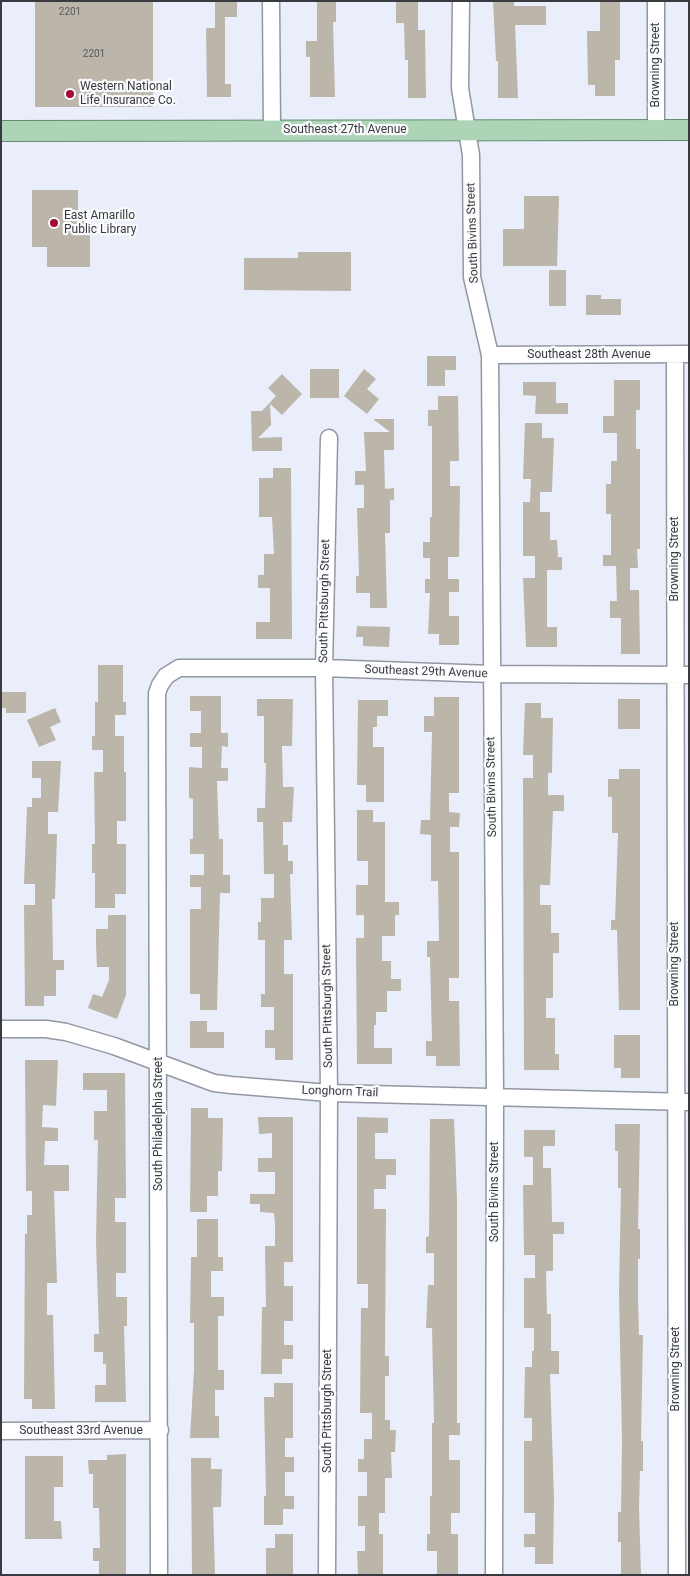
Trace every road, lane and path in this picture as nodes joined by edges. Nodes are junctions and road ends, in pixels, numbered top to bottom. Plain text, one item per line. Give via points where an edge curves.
1 (272, 1) edge
2 (461, 1) edge
3 (656, 1) edge
4 (272, 130) junction
5 (466, 130) junction
6 (656, 130) junction
7 (689, 130) edge
8 (1, 131) edge
9 (682, 354) edge
10 (490, 356) junction
11 (328, 438) dead end
12 (324, 668) junction
13 (491, 674) junction
14 (682, 675) edge
15 (166, 676) joint
16 (1, 1029) edge
17 (159, 1063) junction
18 (329, 1093) junction
19 (495, 1096) junction
20 (682, 1102) edge
21 (160, 1430) junction
22 (1, 1431) edge
23 (160, 1575) edge
24 (327, 1575) edge
25 (494, 1575) edge
26 (677, 1575) edge

1 - 4 street
2 - 5 street, South Bivins Street via 460,88
3 - 6 street, Browning Street
4 - 5 main road, Southeast 27th Avenue
4 - 8 main road, Southeast 27th Avenue
5 - 6 main road, Southeast 27th Avenue
5 - 10 street, South Bivins Street via 471,155 472,277
6 - 7 main road, Southeast 27th Avenue
9 - 10 street, Southeast 28th Avenue
9 - 14 street, Browning Street
10 - 13 street, South Bivins Street
11 - 12 street, South Pittsburgh Street
12 - 13 street, Southeast 29th Avenue
12 - 15 street, Southeast 29th Avenue via 179,668
12 - 18 street, South Pittsburgh Street
13 - 14 street, Southeast 29th Avenue
13 - 19 street, South Bivins Street
14 - 20 street, Browning Street
15 - 17 street, South Philadelphia Street via 157,693
16 - 17 street, Longhorn Trail via 66,1032
17 - 18 street, Longhorn Trail via 214,1083
17 - 21 street, South Philadelphia Street
18 - 19 street, Longhorn Trail
18 - 24 street, South Pittsburgh Street
19 - 20 street, Longhorn Trail
19 - 25 street, South Bivins Street
20 - 26 street, Browning Street
21 - 22 street, Southeast 33rd Avenue
21 - 23 street, South Philadelphia Street

